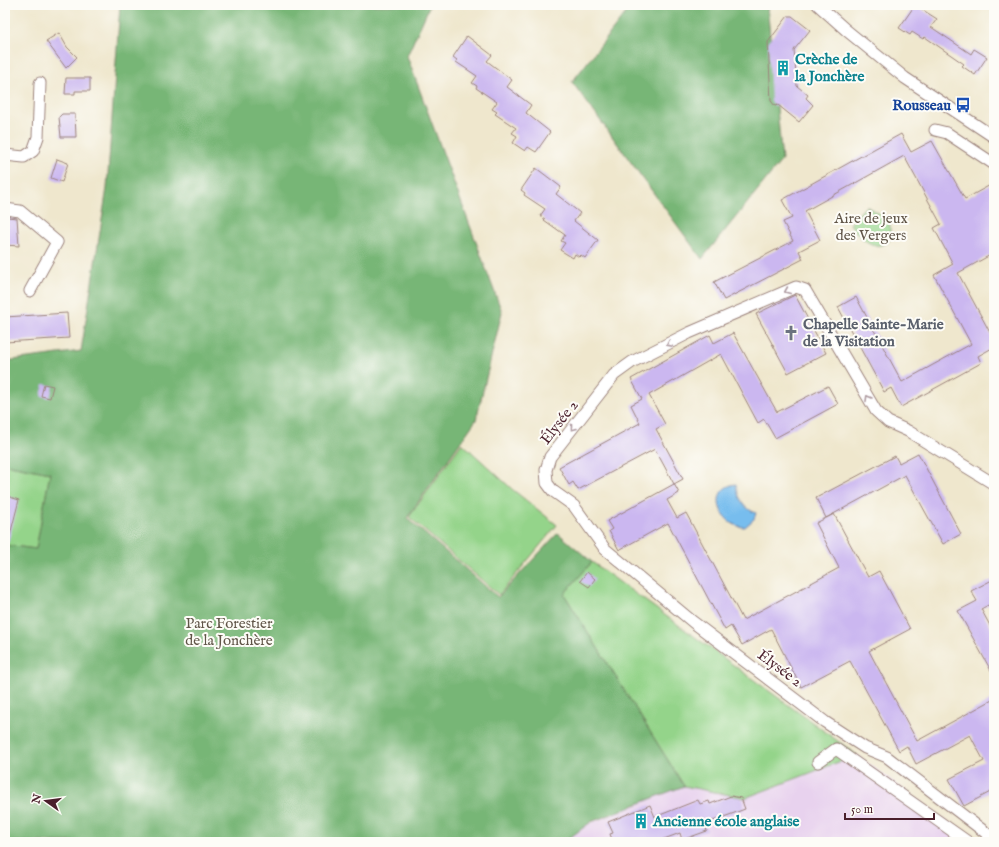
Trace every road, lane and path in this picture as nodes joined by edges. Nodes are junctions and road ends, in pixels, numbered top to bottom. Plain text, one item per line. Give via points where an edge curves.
1 (818, 5) edge
2 (40, 83) dead end
3 (935, 130) dead end
4 (994, 137) edge
5 (5, 155) edge
6 (994, 164) edge
7 (5, 209) edge
8 (30, 291) dead end
9 (994, 484) edge
10 (818, 762) dead end
11 (994, 839) edge
12 (968, 842) edge

1 - 4 street via 905,78
2 - 5 street via 38,137 33,150 24,157
3 - 6 street via 947,133
7 - 8 street via 20,211 57,242
9 -> 11 street, Élysée 2 via 908,431 888,422 876,411 805,290 796,287 689,333 632,362 614,375 550,457 546,470 547,483 553,491 574,506 605,549 693,622 825,722 865,748 887,757
10 - 12 street via 836,749

